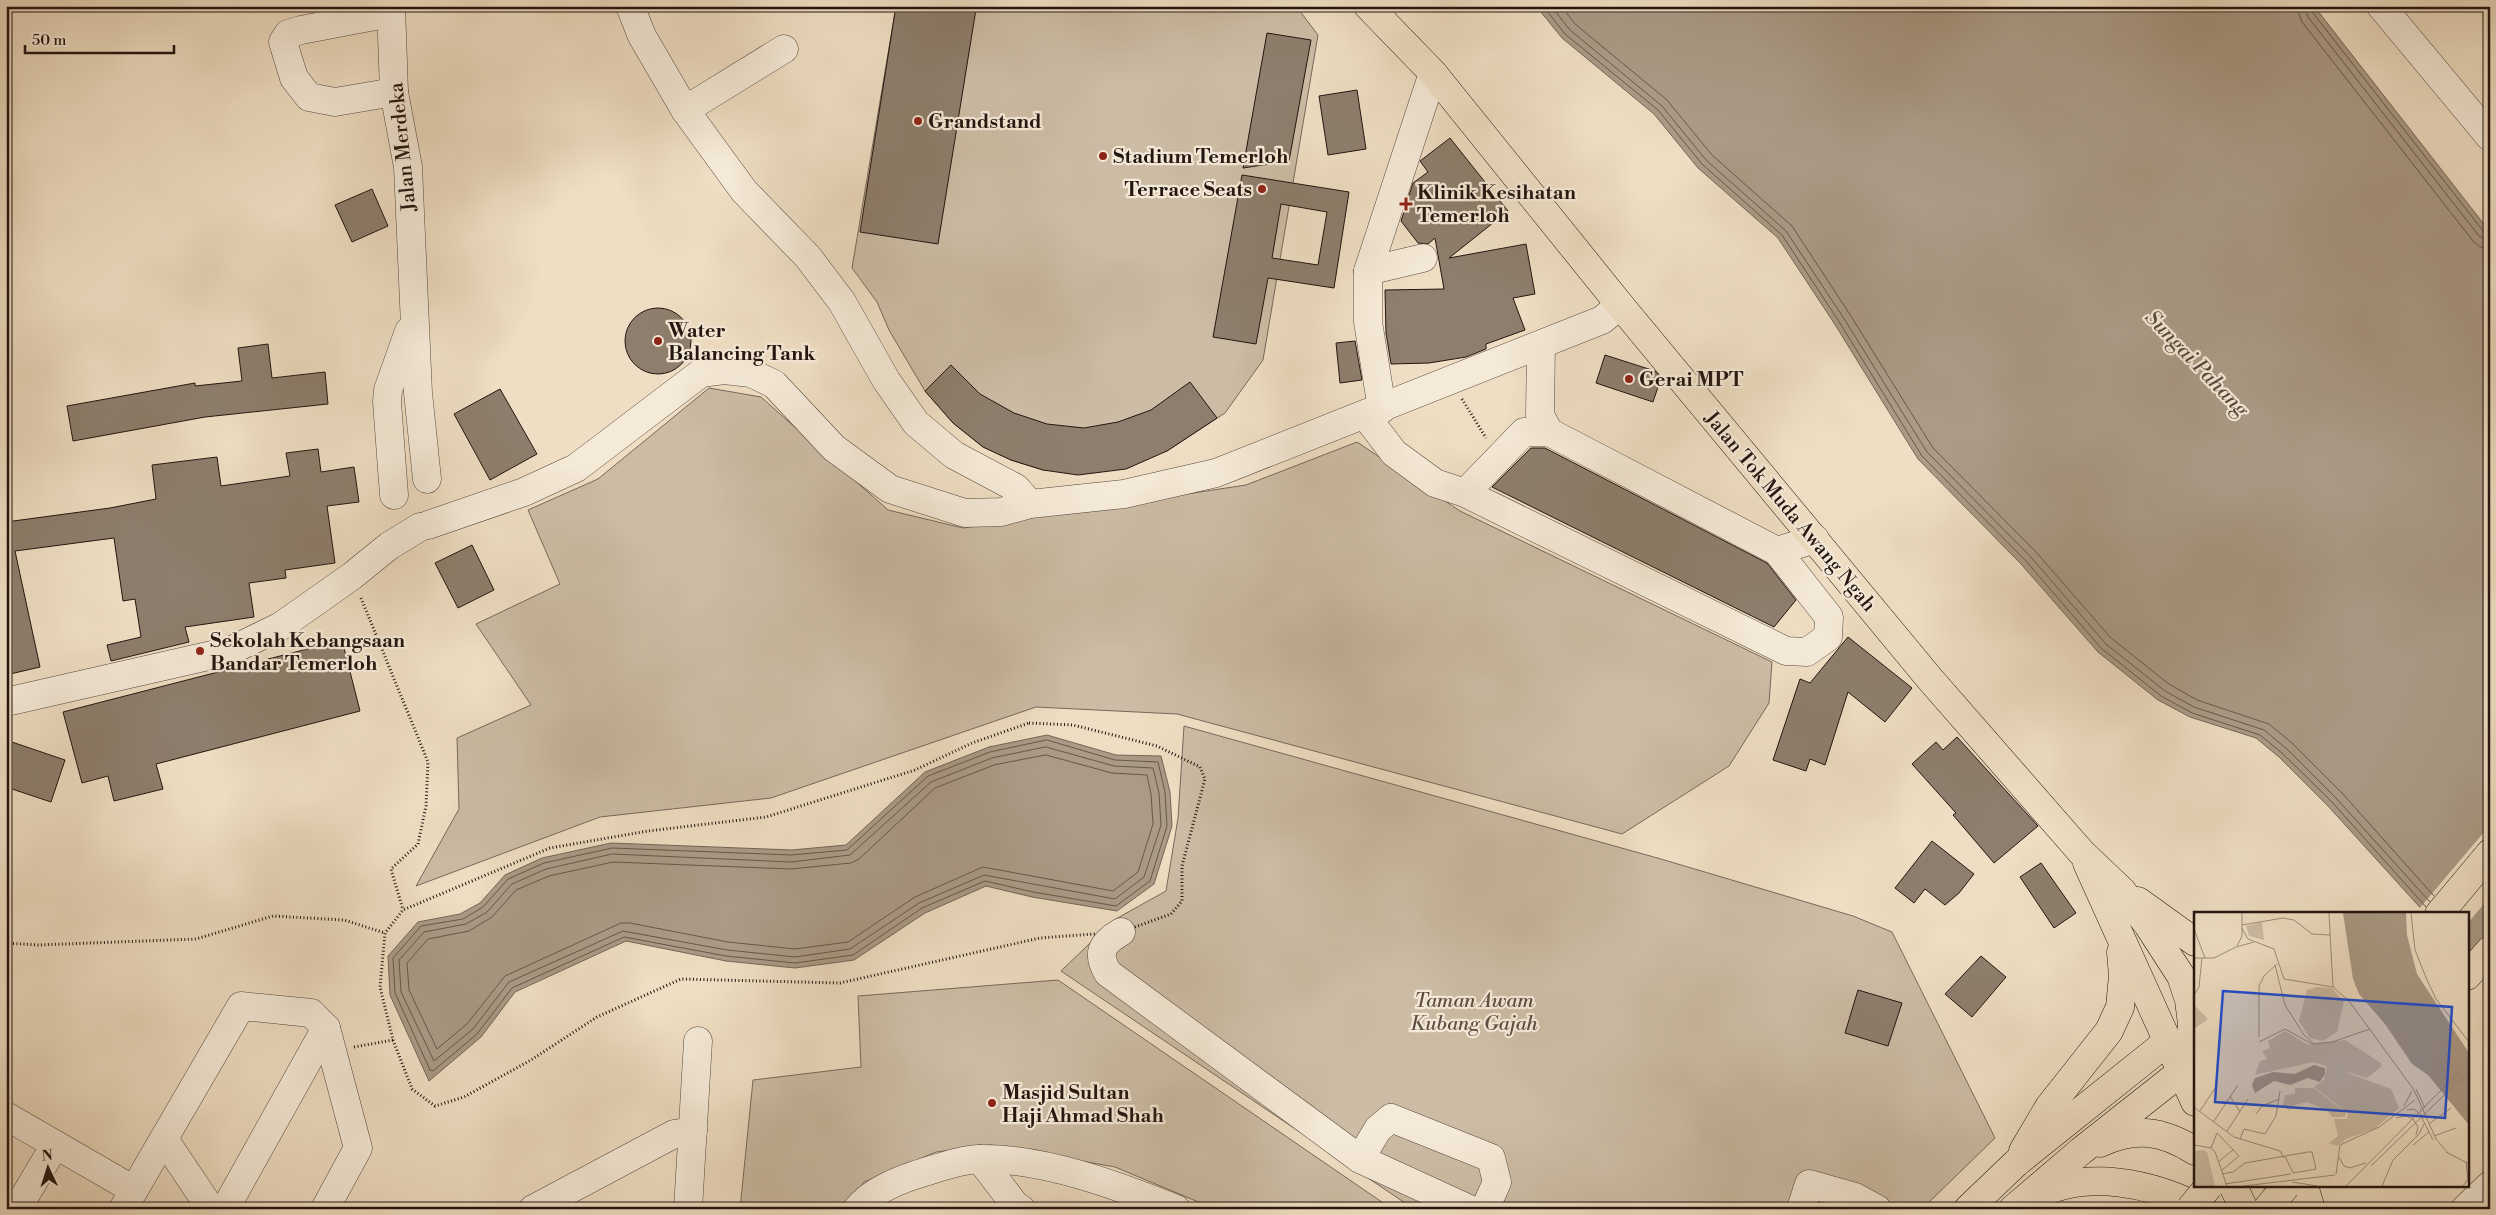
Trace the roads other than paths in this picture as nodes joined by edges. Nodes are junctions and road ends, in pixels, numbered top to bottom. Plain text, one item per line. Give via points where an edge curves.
1 (630, 6) edge
2 (1368, 6) edge
3 (2381, 6) edge
4 (391, 10) edge
5 (784, 49) dead end
6 (1433, 73) junction
7 (394, 92) junction
8 (685, 110) junction
9 (2490, 137) edge
10 (1423, 258) dead end
11 (1368, 270) junction
12 (1620, 305) junction
13 (413, 318) junction
14 (1541, 345) junction
15 (1374, 412) junction
16 (1549, 432) junction
17 (435, 488) junction
18 (1465, 493) junction
19 (1030, 504) junction
20 (480, 506) junction
21 (410, 516) junction
22 (1815, 539) junction
23 (1777, 551) junction
24 (6, 702) edge
25 (2082, 853) junction
26 (2490, 853) edge
27 (2122, 891) junction
28 (2441, 912) edge
29 (1121, 932) road end
30 (2120, 939) junction
31 (2194, 941) edge
32 (2490, 950) edge
33 (2468, 975) edge
34 (329, 1040) junction
35 (698, 1041) dead end
36 (2184, 1044) edge
37 (2181, 1072) junction
38 (2194, 1100) edge
39 (6, 1116) edge
40 (693, 1131) junction
41 (164, 1139) junction
42 (55, 1144) junction
43 (2194, 1149) edge
44 (2081, 1150) junction
45 (980, 1159) junction
46 (1360, 1159) junction
47 (2016, 1163) junction
48 (2490, 1185) edge
49 (2207, 1188) edge
50 (2279, 1188) edge
51 (2284, 1188) edge
52 (2305, 1188) edge
53 (1137, 1193) junction
54 (128, 1199) edge
55 (1861, 1205) edge
56 (2014, 1208) edge
57 (18, 1209) edge
58 (211, 1209) edge
59 (225, 1209) edge
60 (325, 1209) edge
61 (533, 1209) edge
62 (688, 1209) edge
63 (857, 1209) edge
64 (1021, 1209) edge
65 (1114, 1209) edge
66 (1176, 1209) edge
67 (1469, 1209) edge
68 (1485, 1209) edge
69 (1801, 1209) edge
70 (1968, 1209) edge
71 (2190, 1209) edge
72 (2202, 1209) edge
73 (2267, 1209) edge
74 (2292, 1209) edge
75 (2311, 1209) edge
76 (2465, 1209) edge

1 - 8 street via 642,36
2 - 6 main road, Jalan Tok Muda Awang Ngah
3 - 9 street
4 - 7 street, Jalan Merdeka
4 - 7 street via 301,30 288,34 284,42 294,78 309,97 335,102
5 - 8 street
6 - 11 street
6 - 12 main road, Jalan Tok Muda Awang Ngah
7 - 13 street, Jalan Merdeka via 408,167
8 - 19 street via 744,191 808,257 842,302 886,380 916,423 954,455 1016,488
10 - 11 street
11 - 15 street
12 - 14 street via 1602,320
12 - 22 main road, Jalan Tok Muda Awang Ngah
13 - 17 street, Jalan Merdeka via 418,393
13 - 21 street, Jalan Merdeka via 388,390 387,402
14 - 15 street
14 - 16 street via 1540,415
15 - 18 street via 1394,453 1435,483
15 - 19 street via 1216,473 1124,494
16 - 18 street via 1524,432
16 - 23 street
17 - 20 street
17 - 21 street via 440,513
17 - 21 street via 408,479 397,488
18 - 23 street via 1786,651 1807,652 1828,637 1829,617
19 - 20 street via 1001,512 964,512 890,489 834,448 774,384 751,373 724,370 701,373 576,468 524,492
20 - 21 street
21 - 24 street via 389,546 352,576 281,626 230,651
22 - 23 street
22 - 25 main road, Jalan Tok Muda Awang Ngah via 1930,679
25 - 27 main road, Jalan Tok Muda Awang Ngah
25 - 30 main road, Jalan Tok Muda Awang Ngah
26 - 28 main road
27 - 31 main road
27 - 36 main road, Jalan Tok Muda Awang Ngah via 2181,976 2192,1024
29 - 46 street via 1108,940 1102,950 1102,962 1108,973
30 - 36 main road, Jalan Tok Muda Awang Ngah
30 - 47 main road via 2123,976 2120,1007 2109,1031 2049,1107
32 - 33 main road
34 - 41 street via 311,1013 241,1006
34 - 59 street
34 - 60 street via 358,1148
35 - 40 street
36 - 37 main road
36 - 47 main road
37 - 38 main road
37 - 44 main road
39 - 42 street
40 - 61 street via 674,1134
40 - 62 street
41 - 54 street
41 - 58 street
42 - 54 street
42 - 57 street
43 - 44 main road via 2180,1141 2142,1132 2120,1134
44 - 56 main road
45 - 53 street via 1061,1170
45 - 63 street via 902,1180 865,1198
45 - 64 street
46 - 67 street
46 - 68 street via 1378,1129 1391,1118 1491,1158 1497,1182
47 - 70 main road
48 - 76 street
49 - 71 main road, bridge
50 - 74 main road
51 - 73 main road, bridge
52 - 75 main road
53 - 65 street
53 - 66 street
55 - 69 street via 1809,1184
56 - 72 main road via 2054,1186 2094,1182 2138,1184 2174,1194

